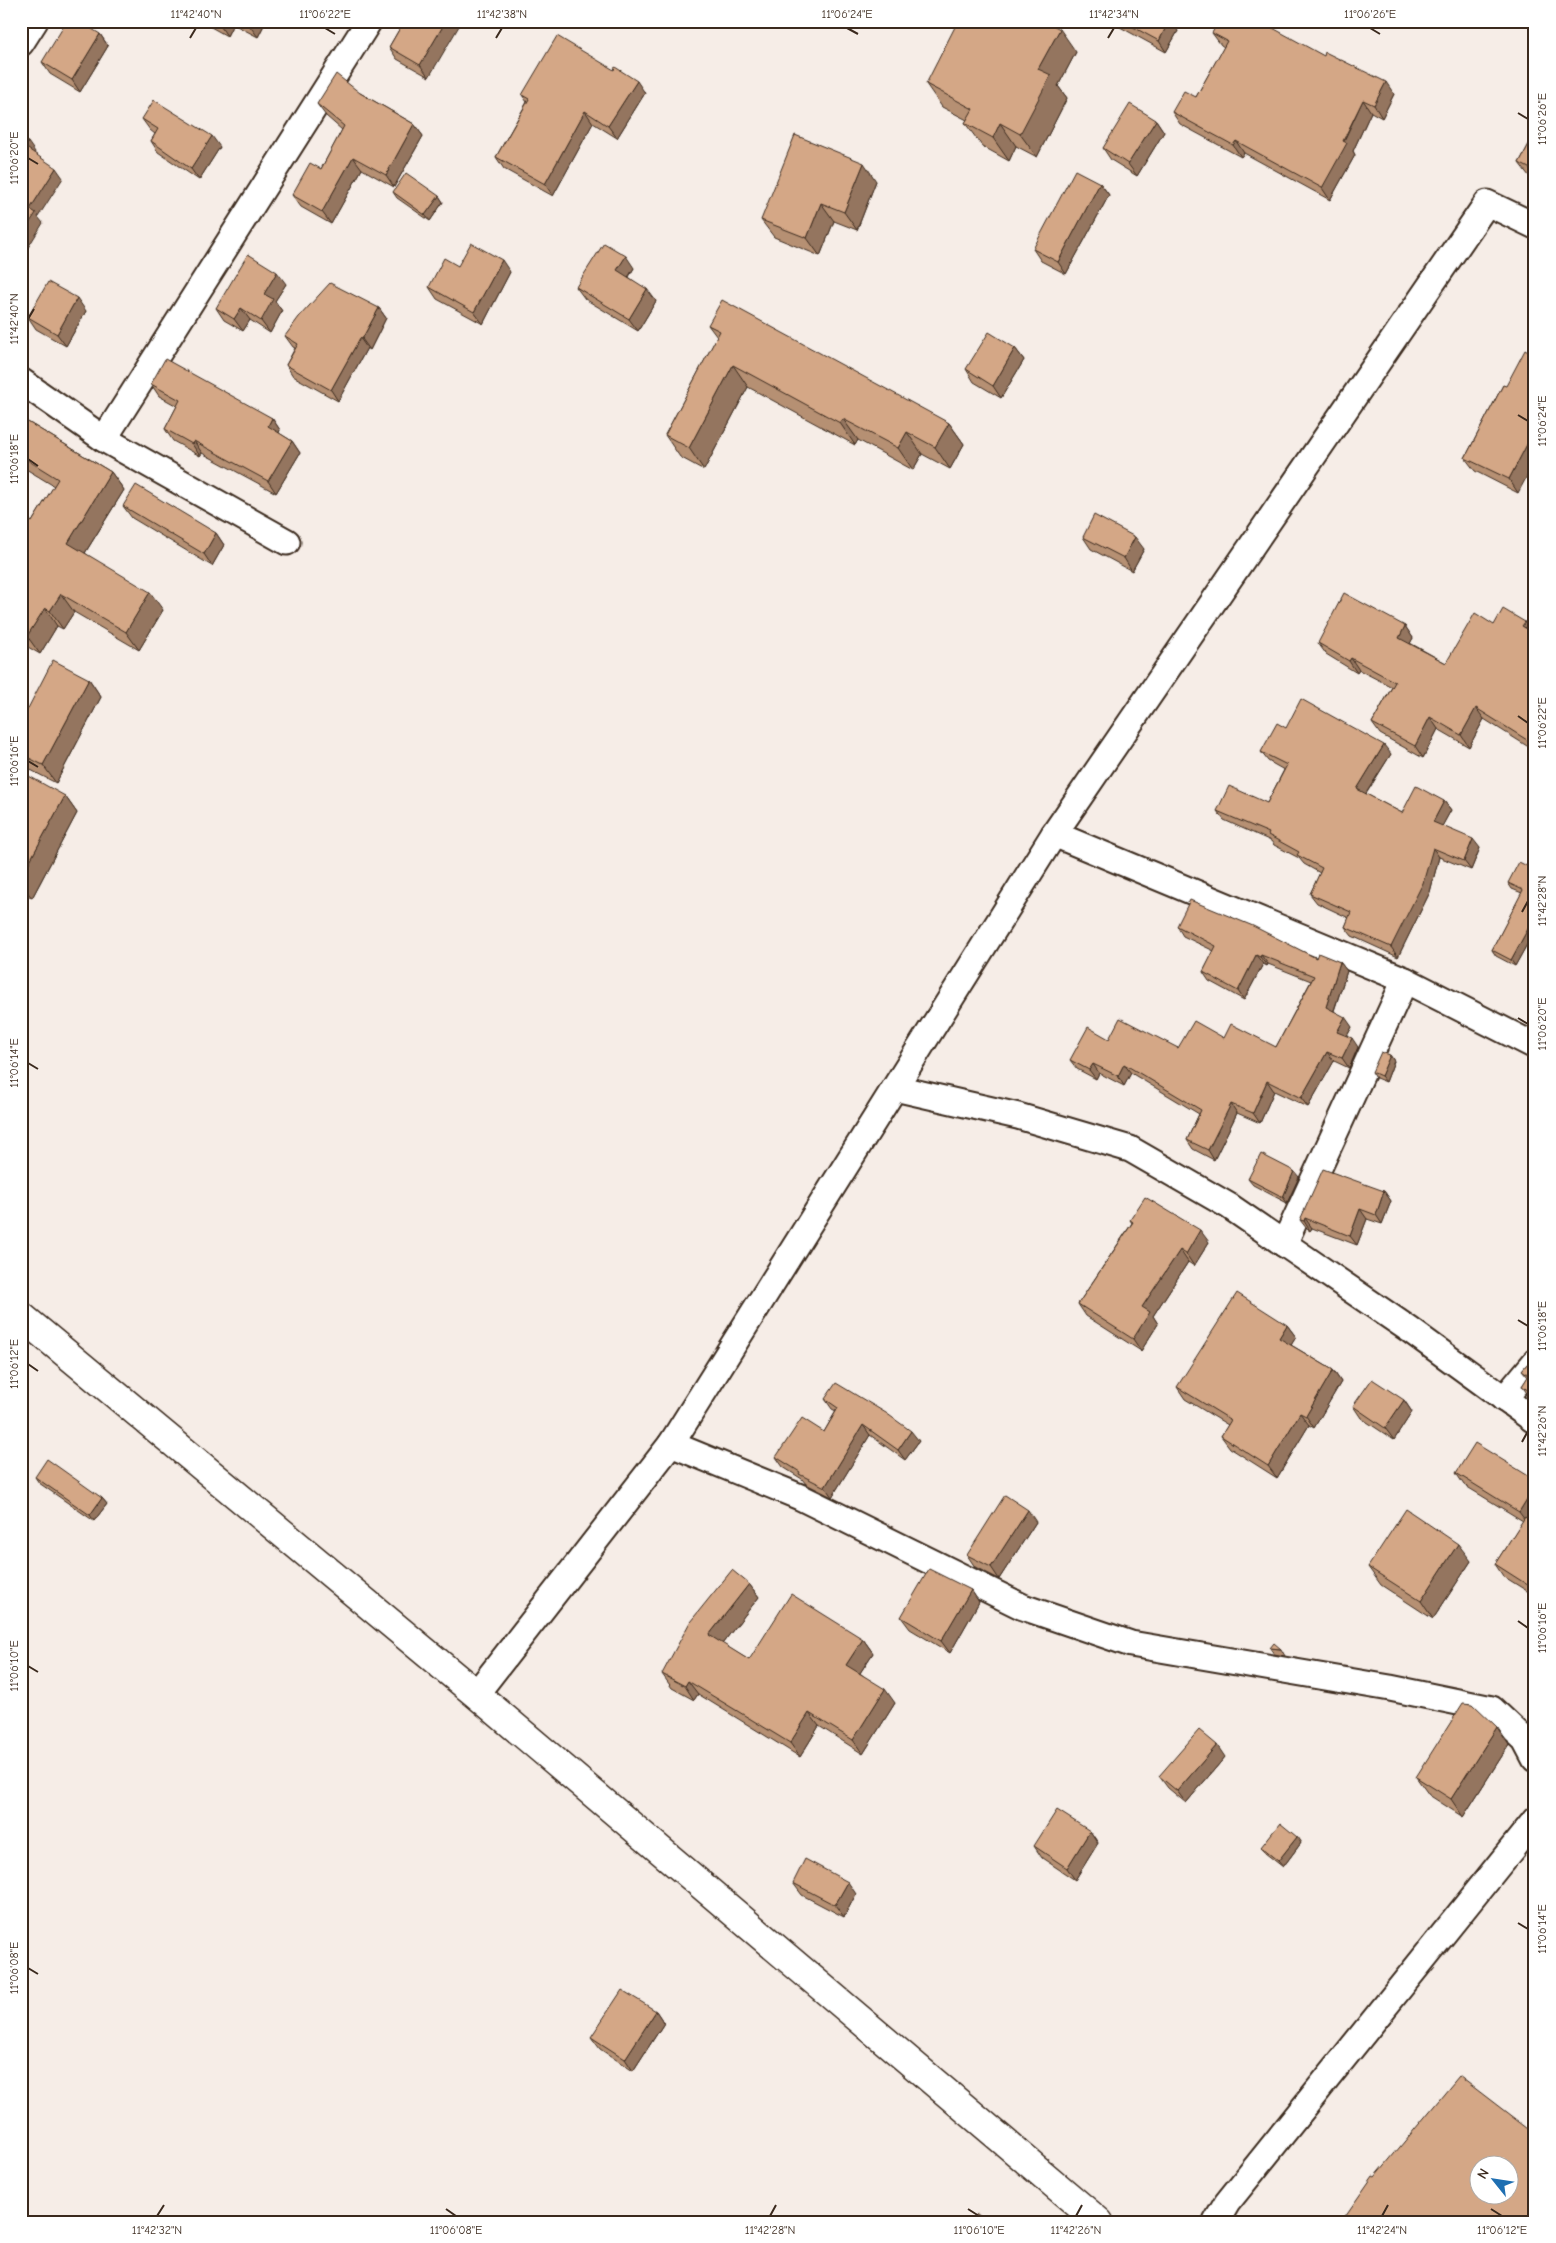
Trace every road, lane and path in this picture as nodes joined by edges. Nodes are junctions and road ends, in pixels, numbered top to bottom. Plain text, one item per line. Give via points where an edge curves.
1 (35, 21) edge
2 (369, 21) edge
3 (21, 43) edge
4 (1535, 226) edge
5 (21, 381) edge
6 (104, 439) junction
7 (288, 542) dead end
8 (1054, 834) junction
9 (1405, 980) junction
10 (1535, 1046) edge
11 (895, 1088) junction
12 (1284, 1244) junction
13 (21, 1316) edge
14 (1535, 1362) edge
15 (1504, 1399) junction
16 (1535, 1421) edge
17 (671, 1444) junction
18 (476, 1694) junction
19 (1535, 1759) edge
20 (1535, 1820) edge
21 (1099, 2222) edge
22 (1216, 2222) edge

1 - 3 street
2 - 6 street
4 - 8 street via 1487,203
5 - 6 street
6 - 7 street
8 - 9 street
8 - 11 street
9 - 10 street
9 - 12 street
11 - 12 street via 1018,1116 1130,1148 1229,1206
11 - 17 street
12 - 15 street
13 - 18 main road
14 - 15 street
15 - 16 street
17 - 18 street
17 - 19 street via 800,1497 1023,1606 1131,1644 1390,1688 1492,1709 1525,1740
18 - 21 main road
20 - 22 street via 1227,2203

